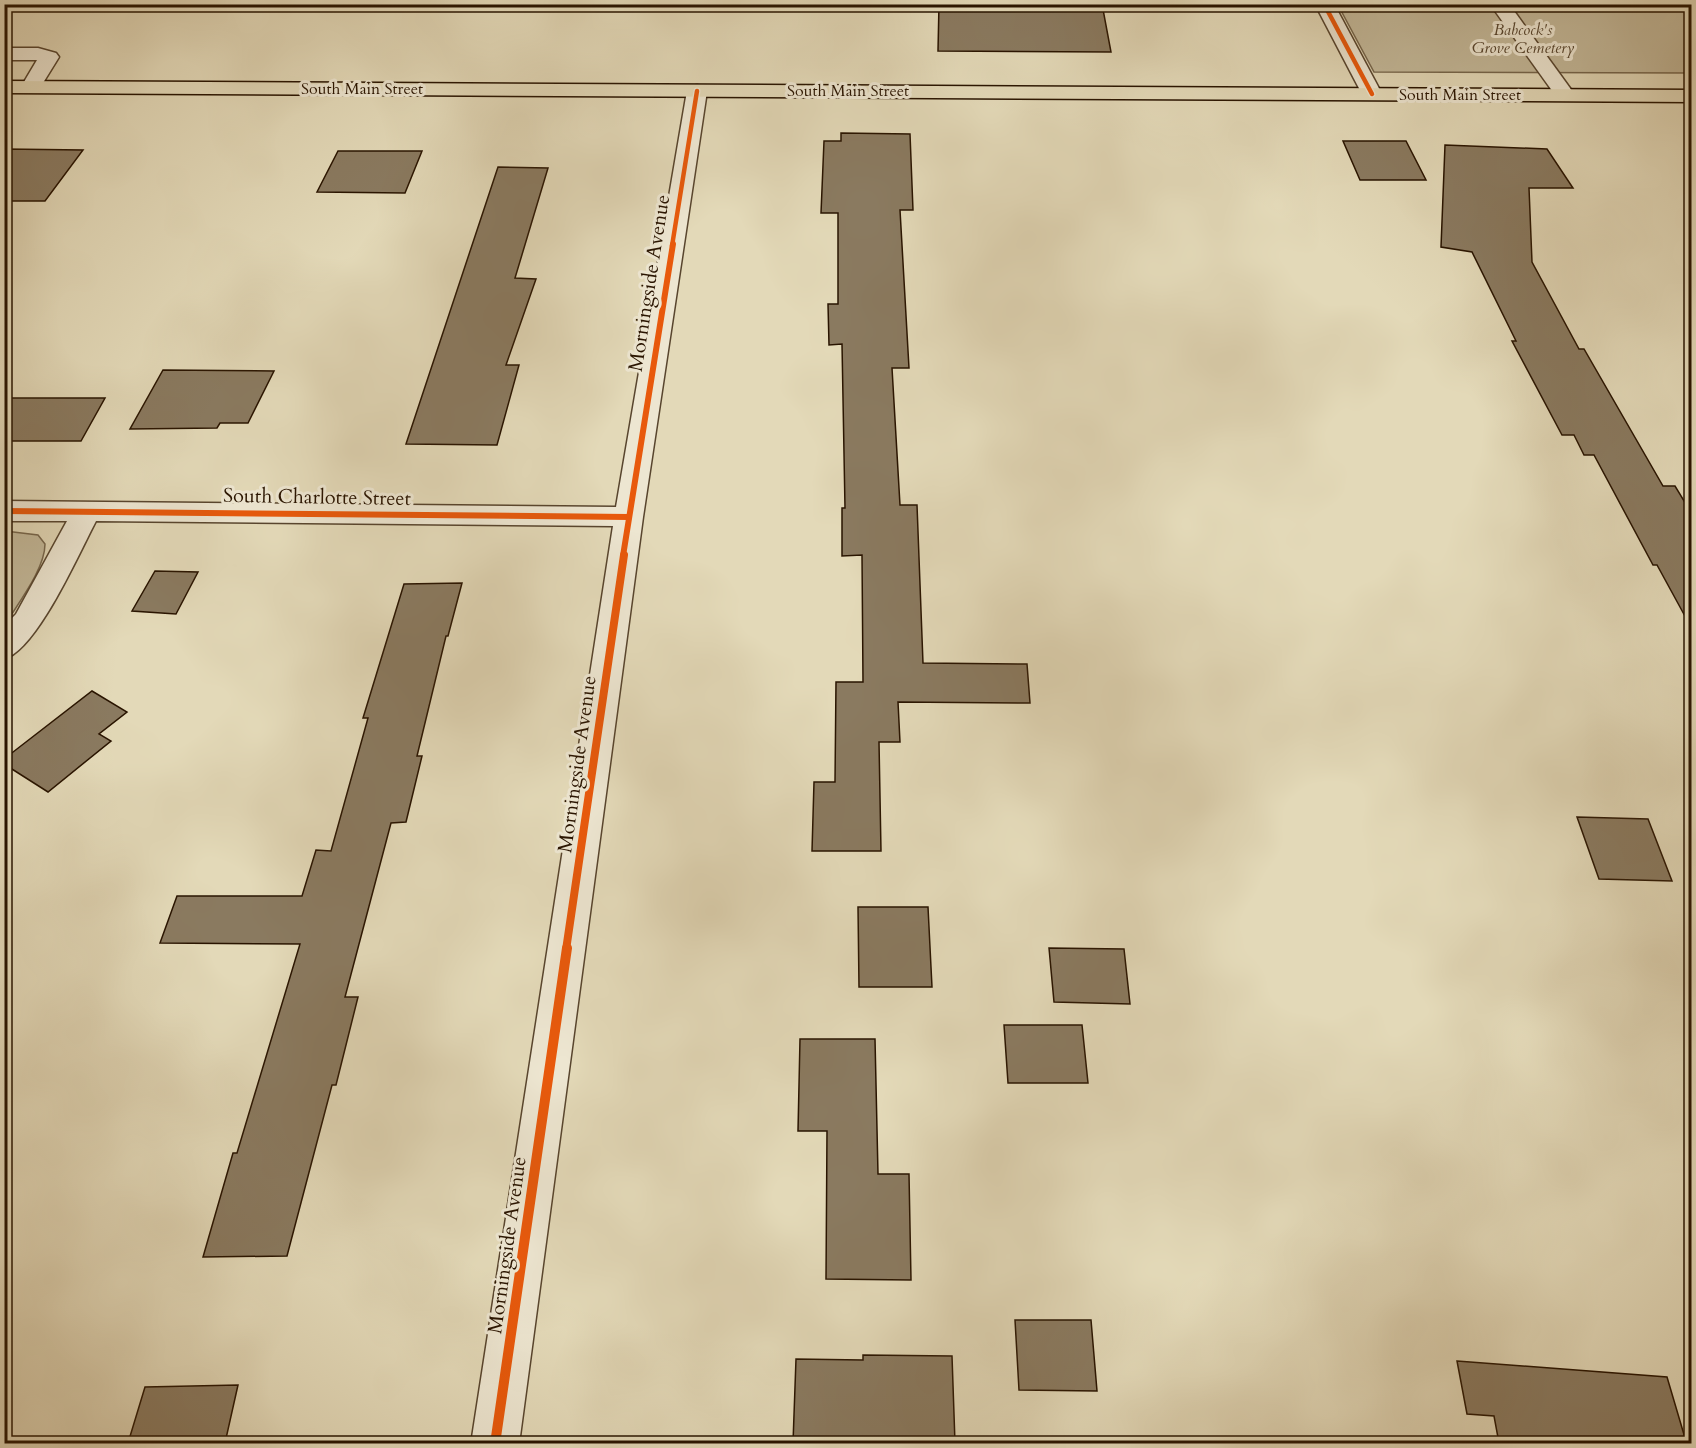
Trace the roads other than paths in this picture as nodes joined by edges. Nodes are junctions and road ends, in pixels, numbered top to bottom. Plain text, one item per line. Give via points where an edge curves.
1 (1324, 4) edge
2 (1499, 4) edge
3 (4, 54) edge
4 (4, 87) edge
5 (31, 87) junction
6 (697, 91) junction
7 (1372, 94) junction
8 (1565, 95) junction
9 (1692, 96) edge
10 (4, 511) edge
11 (87, 512) junction
12 (629, 517) junction
13 (4, 648) edge
14 (495, 1443) edge

1 - 7 street
2 - 8 street
3 - 5 street via 49,57
4 - 5 main road, South Main Street
5 - 6 main road, South Main Street
6 - 7 main road, South Main Street
6 - 12 street, Morningside Avenue
7 - 8 main road, South Main Street
8 - 9 main road, South Main Street
10 - 11 street, South Charlotte Street
11 - 12 street, South Charlotte Street
11 - 13 street via 27,621
12 - 14 street, Morningside Avenue

